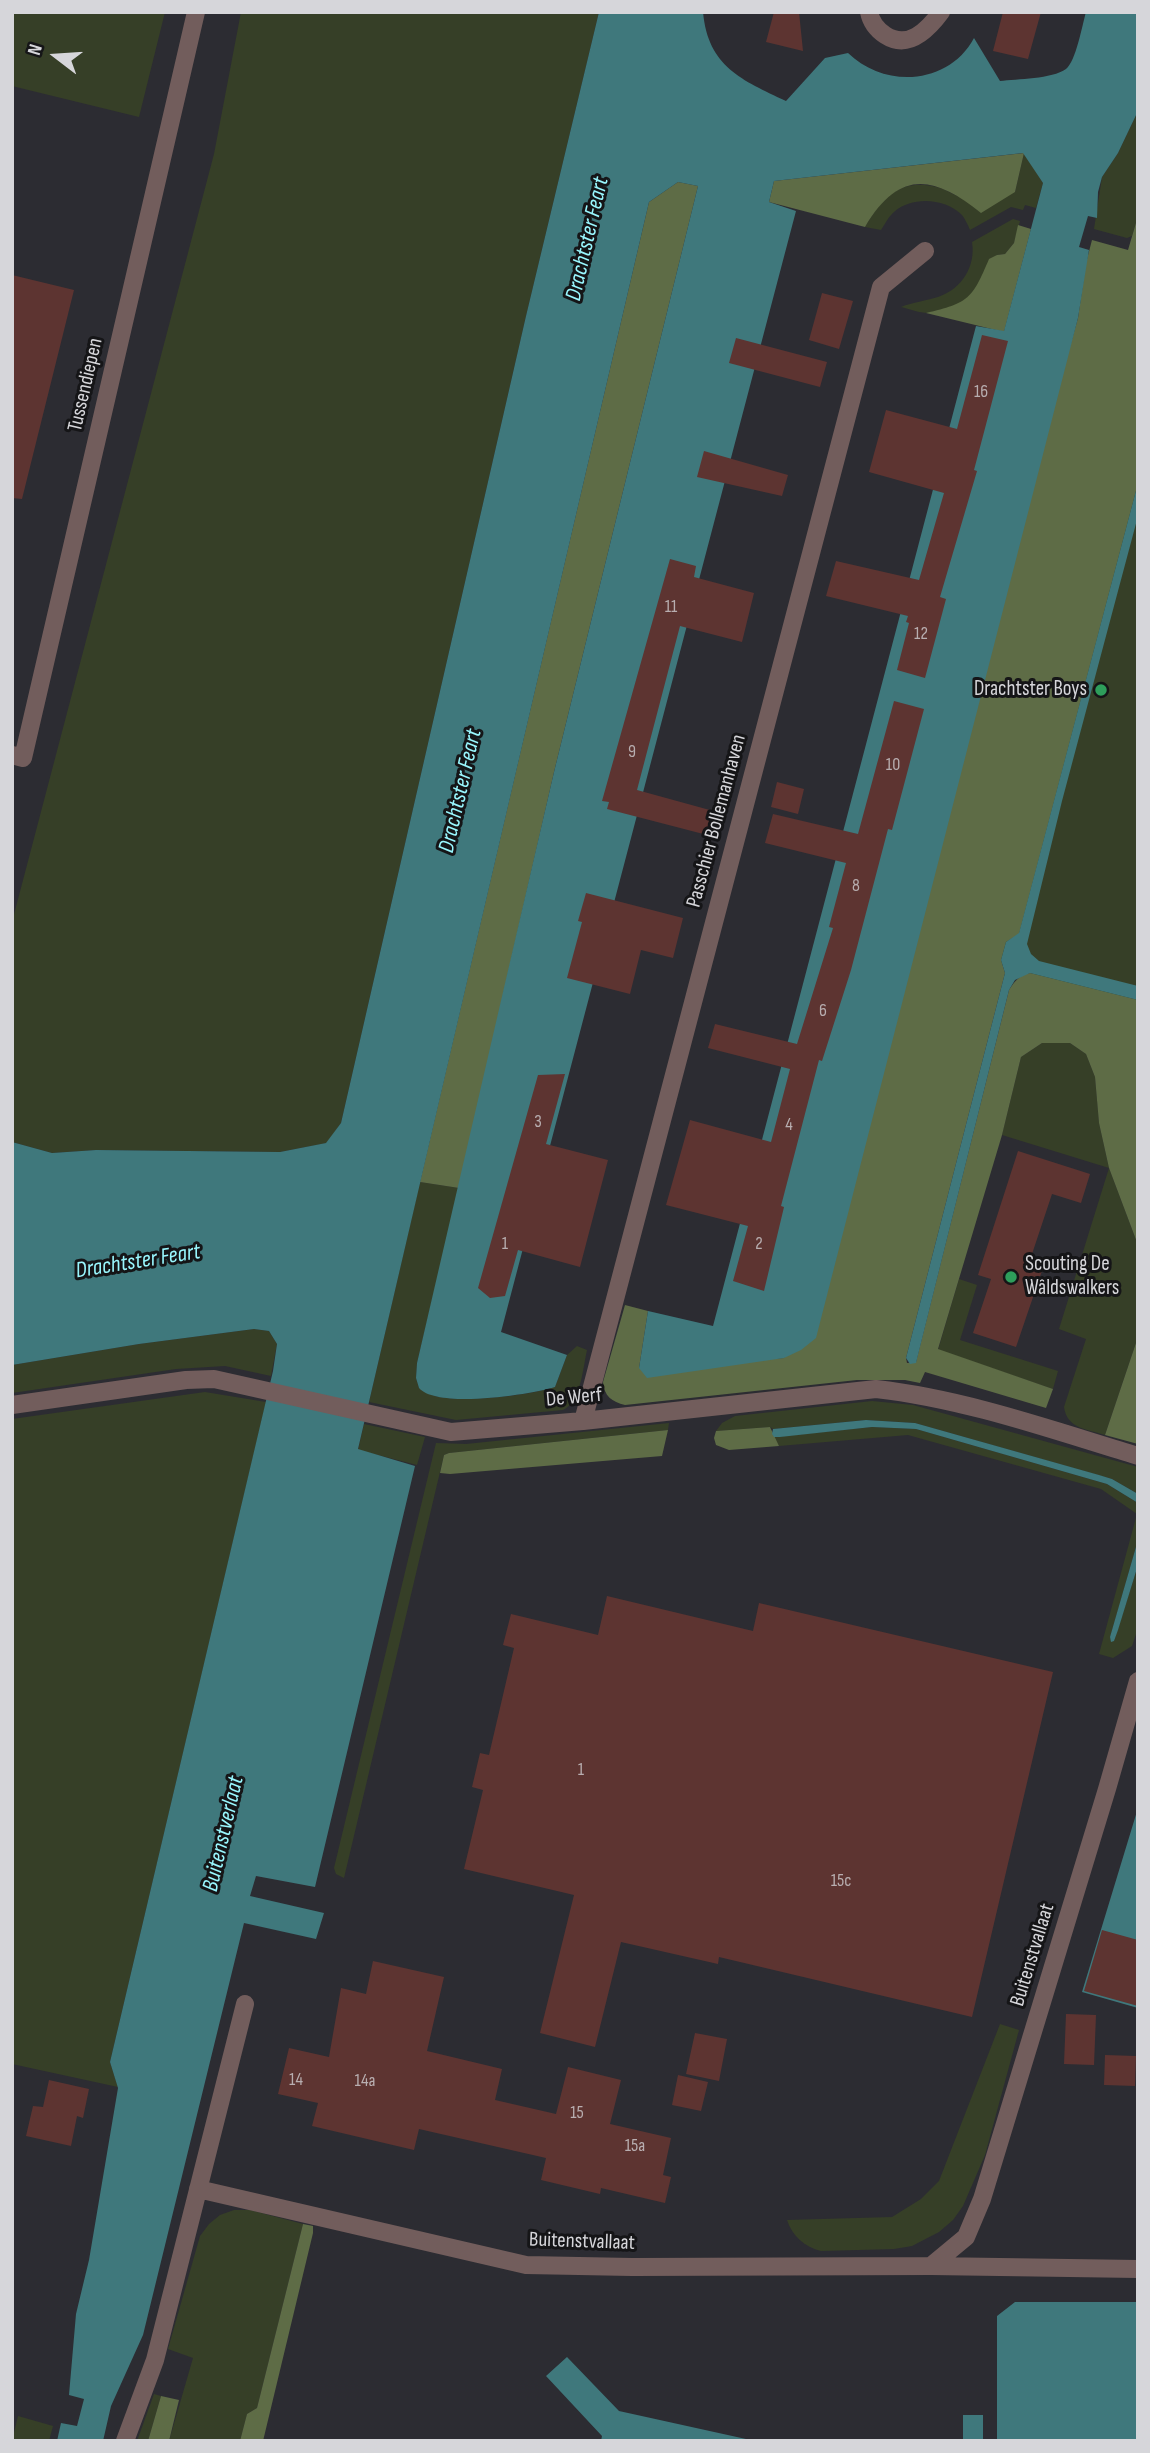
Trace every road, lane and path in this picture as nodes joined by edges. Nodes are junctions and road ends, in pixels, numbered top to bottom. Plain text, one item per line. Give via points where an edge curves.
1 (196, 12) edge
2 (869, 12) edge
3 (941, 12) edge
4 (925, 251) dead end
5 (12, 755) edge
6 (12, 1405) edge
7 (583, 1421) junction
8 (1138, 1456) edge
9 (1138, 1681) edge
10 (244, 2004) dead end
11 (198, 2189) junction
12 (931, 2266) junction
13 (1138, 2269) edge
14 (125, 2441) edge

1 - 5 street, Tussendiepen via 23,758
2 - 3 street via 871,21 898,41 914,38
4 - 7 street, Passchier Bollemanhaven via 881,287
6 - 7 street, De Werf via 214,1379 452,1432
7 - 8 street, De Werf via 876,1389 916,1393
9 - 12 street, Buitenstvallaat via 982,2199 966,2237
10 - 11 street
11 - 12 street, Buitenstvallaat via 526,2264
11 - 14 street via 155,2360
12 - 13 street, Buitenstvallaat

